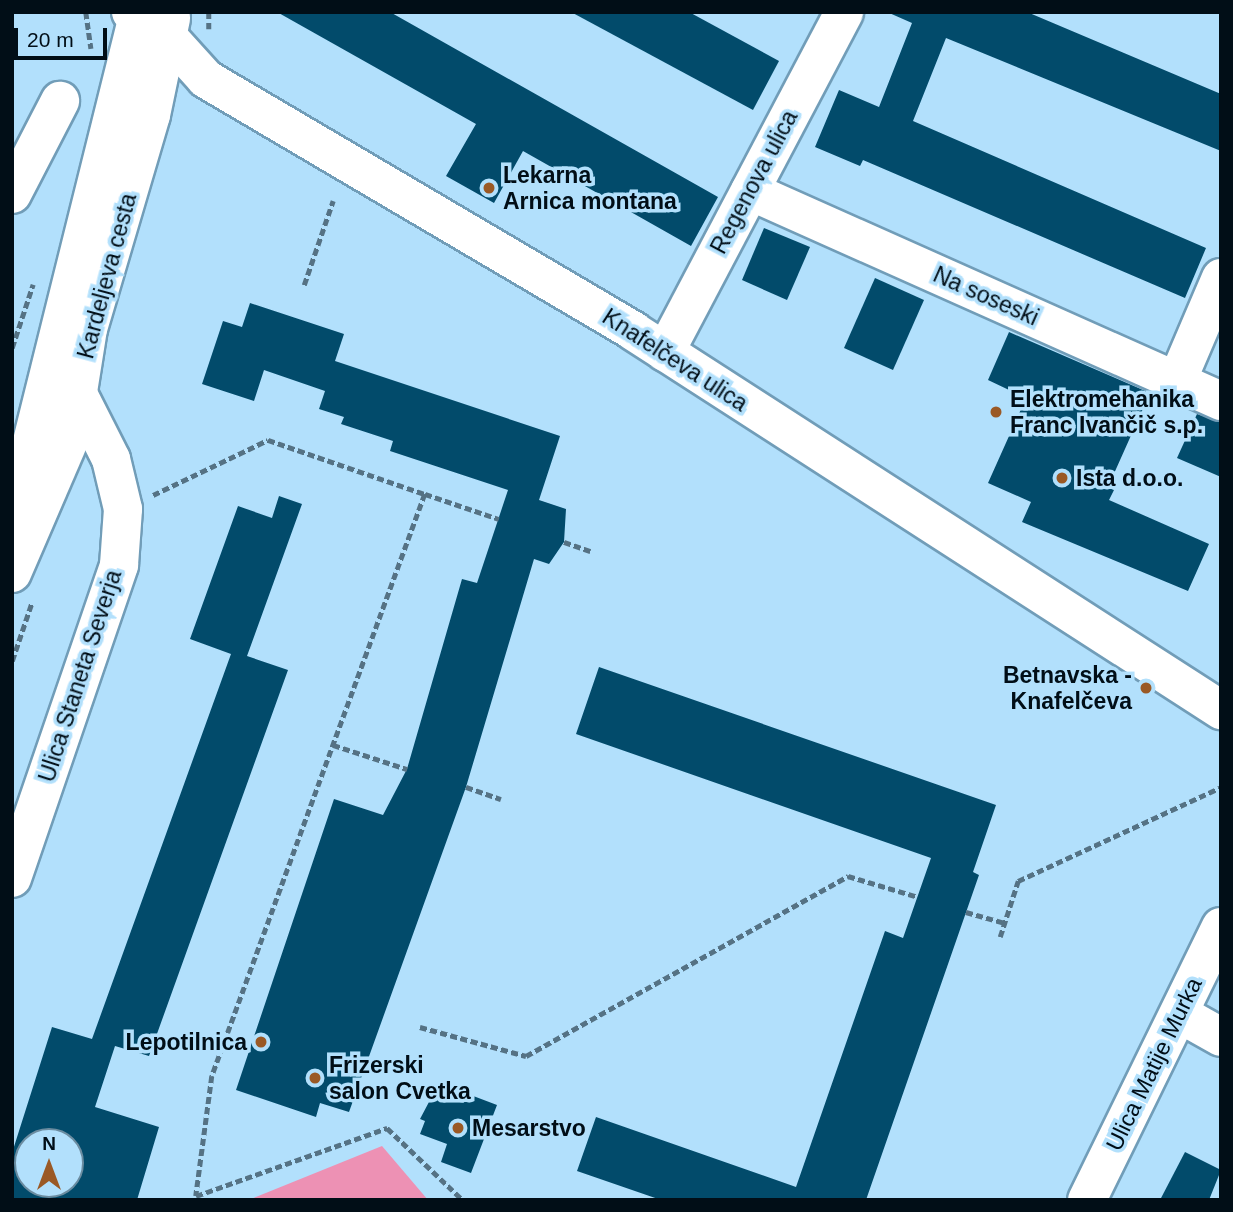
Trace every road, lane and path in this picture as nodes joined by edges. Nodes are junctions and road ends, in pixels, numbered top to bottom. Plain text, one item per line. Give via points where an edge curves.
1 (844, 12) edge
2 (150, 18) edge
3 (60, 101) dead end
4 (750, 191) junction
5 (12, 194) edge
6 (333, 201) dead end
7 (1221, 278) edge
8 (304, 285) dead end
9 (665, 352) junction
10 (1177, 381) junction
11 (78, 394) junction
12 (1221, 401) edge
13 (425, 494) junction
14 (123, 509) junction
15 (499, 519) dead end
16 (12, 522) edge
17 (564, 542) dead end
18 (590, 551) dead end
19 (12, 573) edge
20 (1221, 710) edge
21 (333, 745) junction
22 (407, 769) dead end
23 (466, 788) dead end
24 (1221, 788) edge
25 (501, 799) dead end
26 (12, 878) edge
27 (918, 897) dead end
28 (966, 912) dead end
29 (1005, 923) junction
30 (1221, 928) edge
31 (1000, 937) dead end
32 (1180, 1014) junction
33 (420, 1027) dead end
34 (1221, 1037) edge
35 (463, 1200) edge
36 (1087, 1200) edge

1 - 4 street, Regenova ulica
2 - 9 street, Knafelčeva ulica via 206,79
2 - 11 street, Kardeljeva cesta
2 - 16 street, Kardeljeva cesta
3 - 5 street
4 - 9 street, Regenova ulica
4 - 10 street, Na soseski
6 - 8 path
7 - 10 street
9 - 20 street, Knafelčeva ulica
10 - 12 street, Na soseski
11 - 14 street, Ulica Staneta Severja via 111,459
11 - 19 street, Kardeljeva cesta via 57,475
13 - 14 path via 268,440
13 - 15 path
13 - 21 path
14 - 26 street, Ulica Staneta Severja via 118,565
17 - 18 path
21 - 22 path
21 - 35 path via 212,1076 197,1196 387,1128
23 - 25 path
24 - 29 path via 1018,881
27 - 33 path via 848,876 526,1056
28 - 29 path
29 - 31 path
30 - 32 street, Ulica Matije Murka
32 - 34 street
32 - 36 street, Ulica Matije Murka

